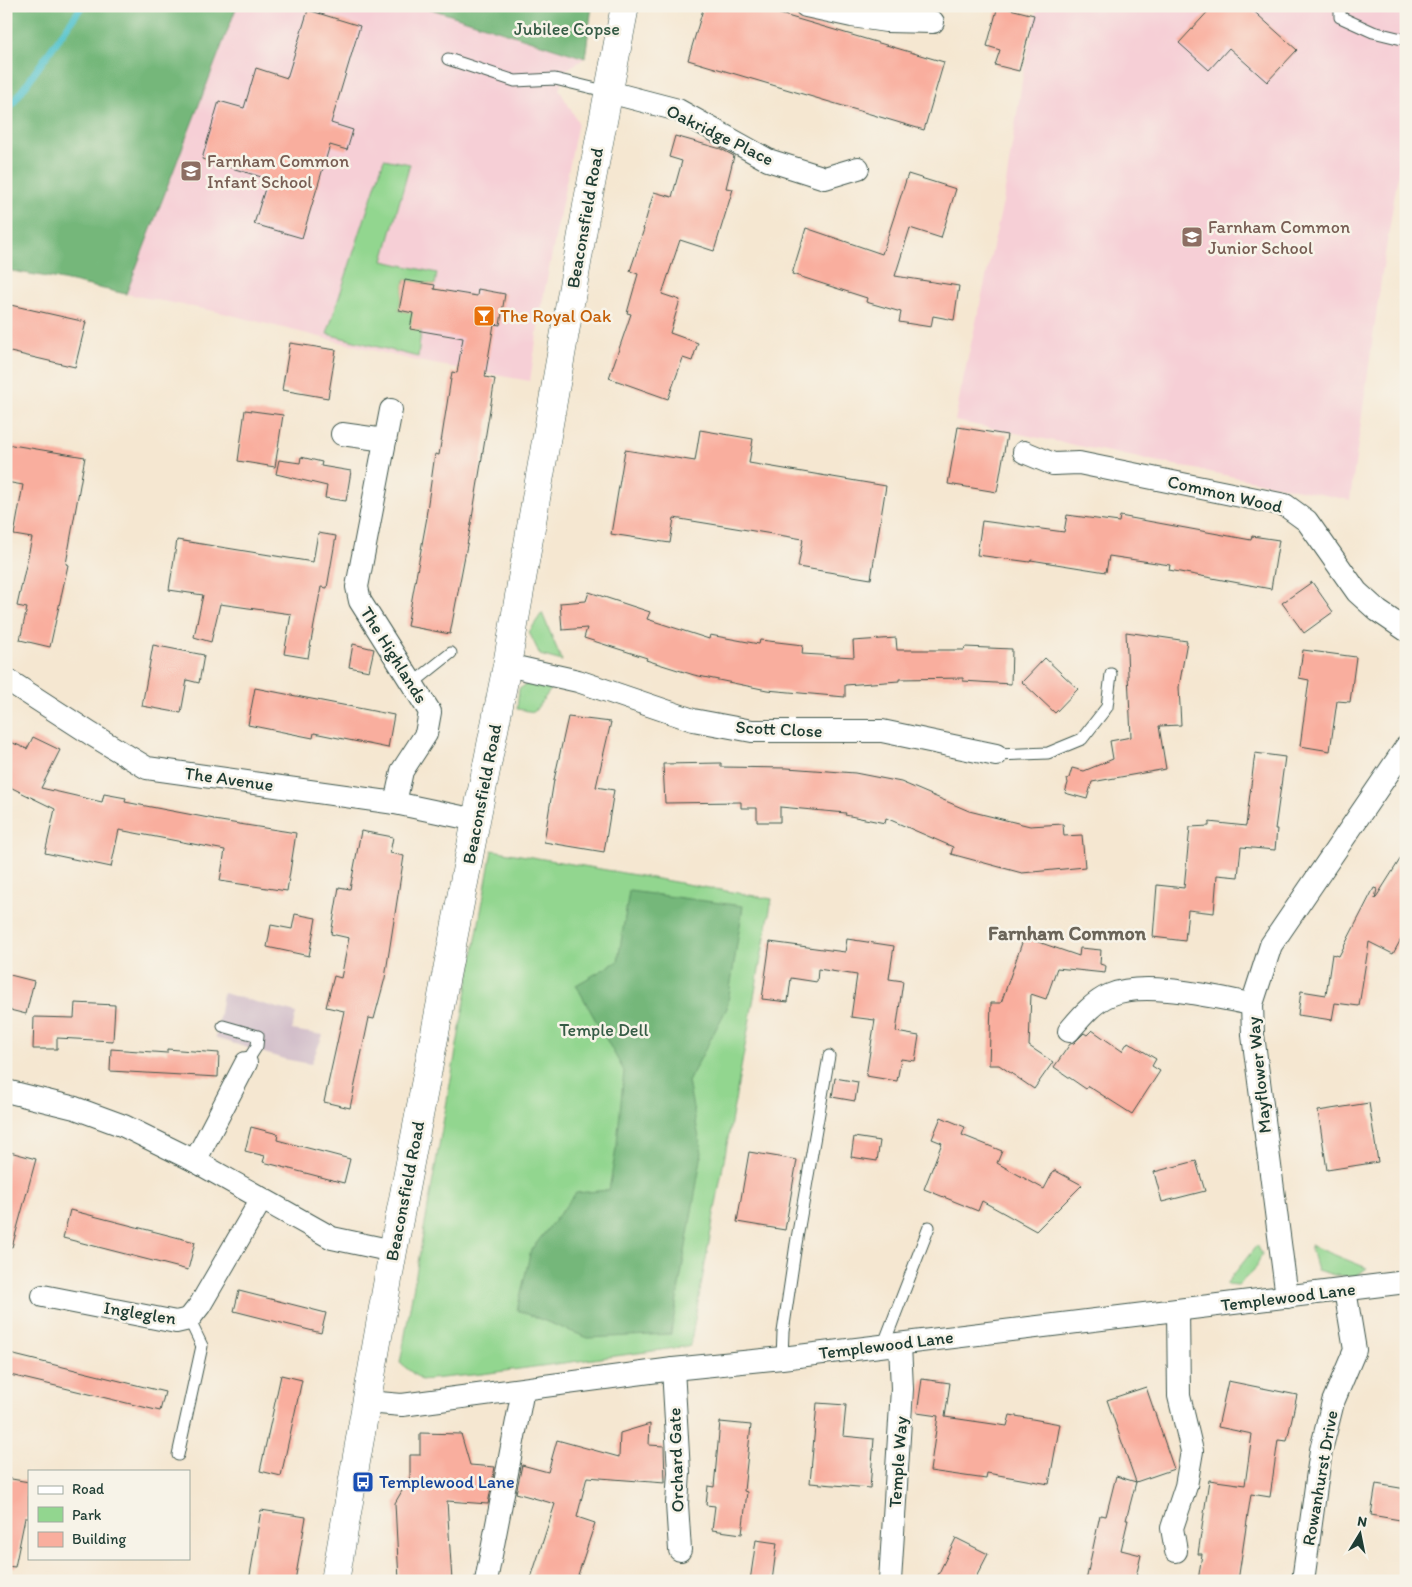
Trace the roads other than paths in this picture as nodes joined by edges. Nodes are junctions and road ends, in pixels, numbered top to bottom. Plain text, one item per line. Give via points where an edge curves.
1 (625, 6) edge
2 (806, 6) edge
3 (1340, 6) edge
4 (933, 22) dead end
5 (1406, 40) edge
6 (448, 59) dead end
7 (609, 92) junction
8 (858, 168) dead end
9 (391, 410) dead end
10 (342, 434) dead end
11 (385, 440) junction
12 (1024, 452) dead end
13 (1406, 630) edge
14 (451, 653) dead end
15 (508, 665) junction
16 (1111, 674) dead end
17 (6, 679) edge
18 (412, 684) junction
19 (1406, 746) edge
20 (996, 755) joint
21 (395, 803) junction
22 (476, 820) junction
23 (1252, 1004) junction
24 (223, 1026) dead end
25 (1070, 1031) dead end
26 (829, 1056) dead end
27 (246, 1063) joint
28 (6, 1092) edge
29 (195, 1161) junction
30 (261, 1200) junction
31 (929, 1227) dead end
32 (393, 1252) junction
33 (1406, 1282) edge
34 (1345, 1290) junction
35 (42, 1296) dead end
36 (1287, 1297) junction
37 (1178, 1310) junction
38 (189, 1319) junction
39 (891, 1345) junction
40 (782, 1358) junction
41 (672, 1369) junction
42 (523, 1390) junction
43 (367, 1402) junction
44 (178, 1455) dead end
45 (680, 1550) dead end
46 (1176, 1551) dead end
47 (335, 1581) edge
48 (486, 1581) edge
49 (890, 1581) edge
50 (1303, 1581) edge

1 - 7 main road, Beaconsfield Road
2 - 4 street via 877,20
3 - 5 lane via 1340,17 1373,32
6 - 7 lane via 515,81 554,79
7 - 8 street, Oakridge Place via 678,110 768,160 825,178
7 - 15 main road, Beaconsfield Road
9 - 11 street, The Highlands
10 - 11 street
11 - 18 street, The Highlands via 357,588 360,601
12 - 13 street, Common Wood via 1053,464 1079,463 1285,505 1307,521 1358,592 1378,612
14 - 18 lane
15 - 20 street, Scott Close via 578,681 693,720 752,731 882,731
15 - 22 main road, Beaconsfield Road
16 - 20 lane via 1107,707 1082,739 1048,753
17 - 21 street, The Avenue via 146,768
18 - 21 street, The Highlands via 430,712 426,734 402,771
19 - 23 street, Mayflower Way via 1271,945
21 - 22 street, The Avenue
22 - 32 main road, Beaconsfield Road
23 - 25 street via 1158,988 1126,990 1099,1001
23 - 36 street, Mayflower Way via 1253,1035
24 - 27 lane via 258,1036 257,1046
26 - 40 lane via 796,1244
27 - 29 street
28 - 29 street via 75,1108 116,1123
29 - 30 street
30 - 32 street via 332,1238
30 - 38 street, Ingleglen
31 - 39 lane
32 - 43 main road, Beaconsfield Road
33 - 34 street, Templewood Lane
34 - 36 street, Templewood Lane
34 - 50 street, Rowanhurst Drive via 1354,1350 1333,1402 1321,1450
35 - 38 street, Ingleglen via 176,1322
36 - 37 street, Templewood Lane
37 - 39 street, Templewood Lane
37 - 46 street via 1179,1396 1192,1451 1186,1486 1172,1528
38 - 44 lane via 202,1346
39 - 40 street, Templewood Lane
39 - 49 street, Temple Way via 902,1389
40 - 41 street, Templewood Lane
41 - 42 street, Templewood Lane
41 - 45 street, Orchard Gate
42 - 43 street, Templewood Lane via 402,1405
42 - 48 street
43 - 47 main road, Beaconsfield Road

